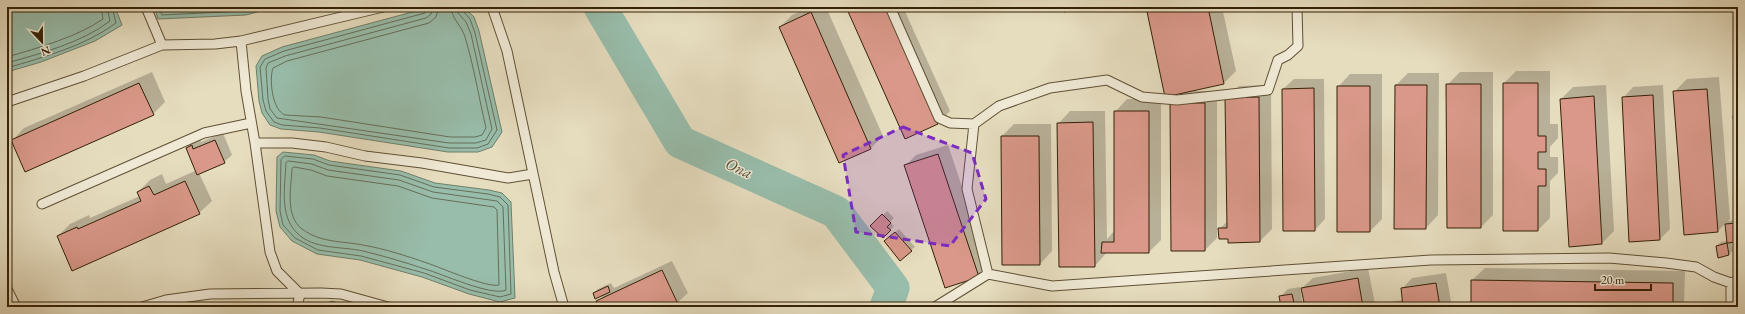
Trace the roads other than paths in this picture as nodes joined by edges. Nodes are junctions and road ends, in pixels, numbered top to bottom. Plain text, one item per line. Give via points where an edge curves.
1 (146, 7) edge
2 (383, 7) edge
3 (492, 7) edge
4 (890, 7) edge
5 (1297, 7) edge
6 (241, 41) junction
7 (162, 45) junction
8 (7, 102) edge
9 (251, 123) junction
10 (974, 124) junction
11 (255, 144) junction
12 (533, 174) junction
13 (42, 204) dead end
14 (988, 274) junction
15 (1735, 282) edge
16 (7, 289) edge
17 (300, 294) junction
18 (16, 307) edge
19 (142, 307) edge
20 (297, 307) edge
21 (388, 307) edge
22 (564, 307) edge
23 (935, 307) edge
24 (1731, 307) edge

1 - 7 lane
2 - 6 lane
3 - 12 lane via 507,51
4 - 10 lane via 939,118 950,123
5 - 10 lane via 1298,46 1278,60 1268,90 1177,100 1142,97 1107,80 1050,88 1000,106
6 - 7 lane
6 - 9 lane
7 - 8 lane via 84,76
9 - 11 lane
9 - 13 lane via 204,133
10 - 14 lane via 967,189
11 - 12 lane via 292,143 326,147 365,156 508,178
11 - 17 lane via 270,252 277,271
12 - 22 lane
14 - 15 lane via 1052,286 1431,260 1609,258 1696,267 1714,277
14 - 23 lane
15 - 24 lane
16 - 18 lane
17 - 19 lane via 210,294 166,300
17 - 20 lane
17 - 21 lane via 341,294

